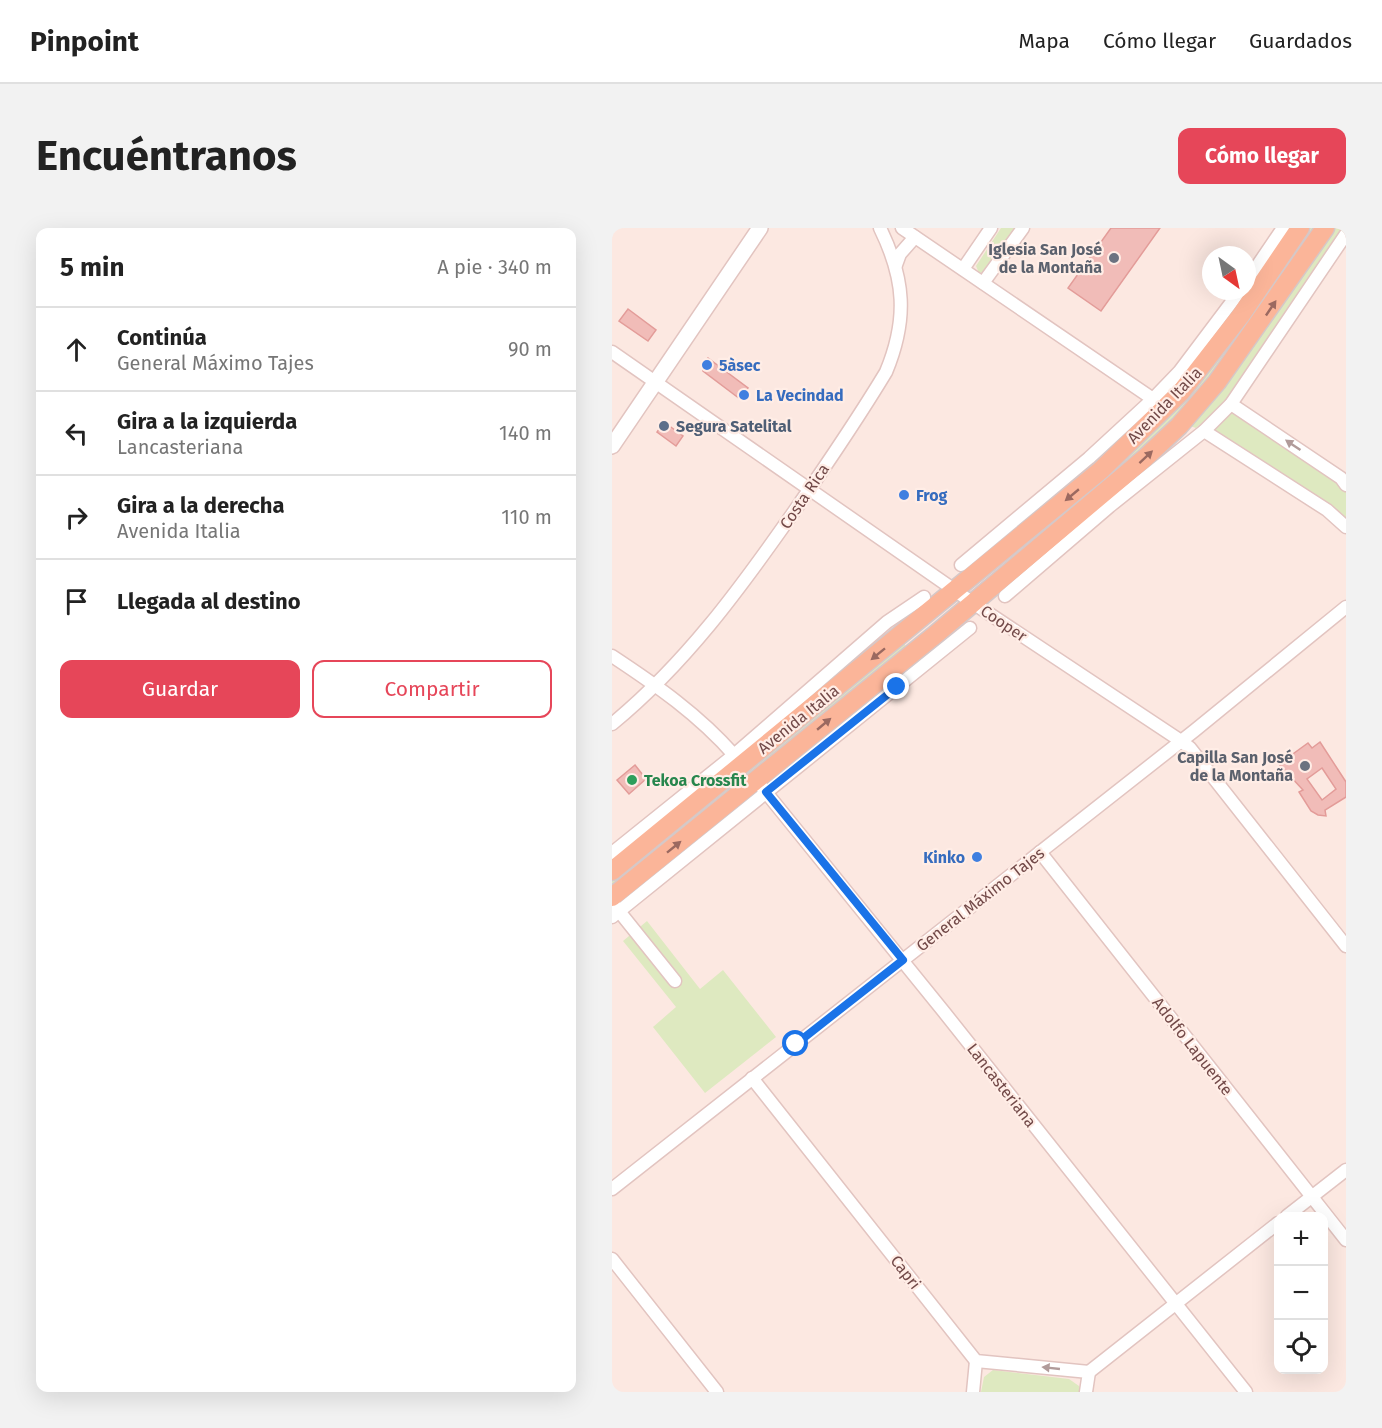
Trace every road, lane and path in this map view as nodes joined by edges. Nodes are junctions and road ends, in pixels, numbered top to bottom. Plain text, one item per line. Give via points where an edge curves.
1 (760, 228) edge
2 (880, 228) edge
3 (902, 228) edge
4 (991, 228) edge
5 (1023, 228) edge
6 (1325, 228) edge
7 (1291, 230) edge
8 (1346, 234) edge
9 (915, 237) junction
10 (896, 264) junction
11 (963, 269) junction
12 (1256, 270) edge
13 (983, 284) junction
14 (1233, 300) edge
15 (612, 352) edge
16 (655, 382) junction
17 (1153, 399) junction
18 (1231, 404) junction
19 (1204, 430) junction
20 (612, 446) edge
21 (1344, 478) edge
22 (1132, 479) junction
23 (810, 488) junction
24 (1106, 501) junction
25 (1346, 527) edge
26 (1018, 534) junction
27 (1046, 543) junction
28 (961, 565) dead end
29 (1028, 566) junction
30 (955, 590) junction
31 (1005, 596) dead end
32 (924, 597) dead end
33 (973, 603) junction
34 (1346, 607) edge
35 (887, 622) junction
36 (970, 628) dead end
37 (901, 635) junction
38 (941, 641) junction
39 (922, 655) junction
40 (612, 656) edge
41 (657, 686) junction
42 (612, 724) edge
43 (1181, 741) junction
44 (734, 755) junction
45 (761, 786) junction
46 (1040, 852) junction
47 (612, 853) edge
48 (612, 871) edge
49 (614, 907) edge
50 (1346, 946) edge
51 (903, 960) junction
52 (675, 981) dead end
53 (752, 1078) junction
54 (1346, 1170) edge
55 (612, 1190) edge
56 (1312, 1197) junction
57 (1292, 1212) edge
58 (1274, 1226) edge
59 (1346, 1240) edge
60 (612, 1259) edge
61 (1176, 1305) junction
62 (976, 1361) junction
63 (1089, 1372) junction
64 (717, 1392) edge
65 (973, 1392) edge
66 (1086, 1392) edge
67 (1246, 1392) edge

1 - 16 street
2 - 10 street, Costa Rica
3 - 9 street
4 - 11 street
5 - 13 street
22 -> 6 main road, Avenida Italia via 1217,382
7 - 12 street, Avenida Italia
7 -> 26 main road, Avenida Italia via 1241,315 1181,392 1101,470
8 - 18 street, Avenida Italia
9 - 10 street
9 - 11 street
10 - 23 street, Costa Rica via 902,295 896,347 875,391
11 - 13 street
13 - 17 street
14 - 17 street, Avenida Italia via 1179,372
15 - 16 street, Cooper
16 - 20 street
16 - 23 street, Cooper
17 - 26 street, Avenida Italia
18 - 19 street, Avenida Italia
21 -> 18 street
19 - 22 street, Avenida Italia
19 - 25 street via 1327,510
22 - 24 main road, Avenida Italia
23 - 30 street, Cooper
23 - 41 street, Costa Rica via 742,585
24 - 27 main road, Avenida Italia
24 - 29 street, Avenida Italia
26 - 27 street
26 - 28 street, Avenida Italia
26 - 30 main road, Avenida Italia
26 - 33 main road via 1010,557 971,590
27 - 29 main road, Avenida Italia
29 - 31 street, Avenida Italia
29 - 33 main road, Avenida Italia
30 - 33 street, Cooper
30 - 37 main road, Avenida Italia
30 - 39 main road via 957,601 930,628
32 - 35 street, Avenida Italia
33 - 38 main road, Avenida Italia
33 - 43 street, Cooper
34 - 43 street, General Máximo Tajes
35 - 37 street
35 - 44 street, Avenida Italia
36 - 38 street, Avenida Italia
37 - 39 street
37 -> 48 main road, Avenida Italia
38 - 39 main road, Avenida Italia
39 - 45 main road, Avenida Italia
40 - 41 street
41 - 42 street, Costa Rica
41 - 44 street via 712,730
43 - 46 street, General Máximo Tajes
43 - 50 street, Cooper
44 - 47 street, Avenida Italia
45 - 49 main road, Avenida Italia
45 - 51 street, Lancasteriana
46 - 51 street, General Máximo Tajes
46 - 56 street, Adolfo Lapuente
49 - 52 street
51 - 53 street, General Máximo Tajes
51 - 61 street, Lancasteriana
53 - 55 street, General Máximo Tajes
53 - 62 street, Capri
54 - 56 street
56 - 57 street
56 - 59 street, Adolfo Lapuente
58 - 61 street
60 - 64 street
61 - 63 street
61 - 67 street, Lancasteriana
63 -> 62 street
62 - 65 street
63 - 66 street

